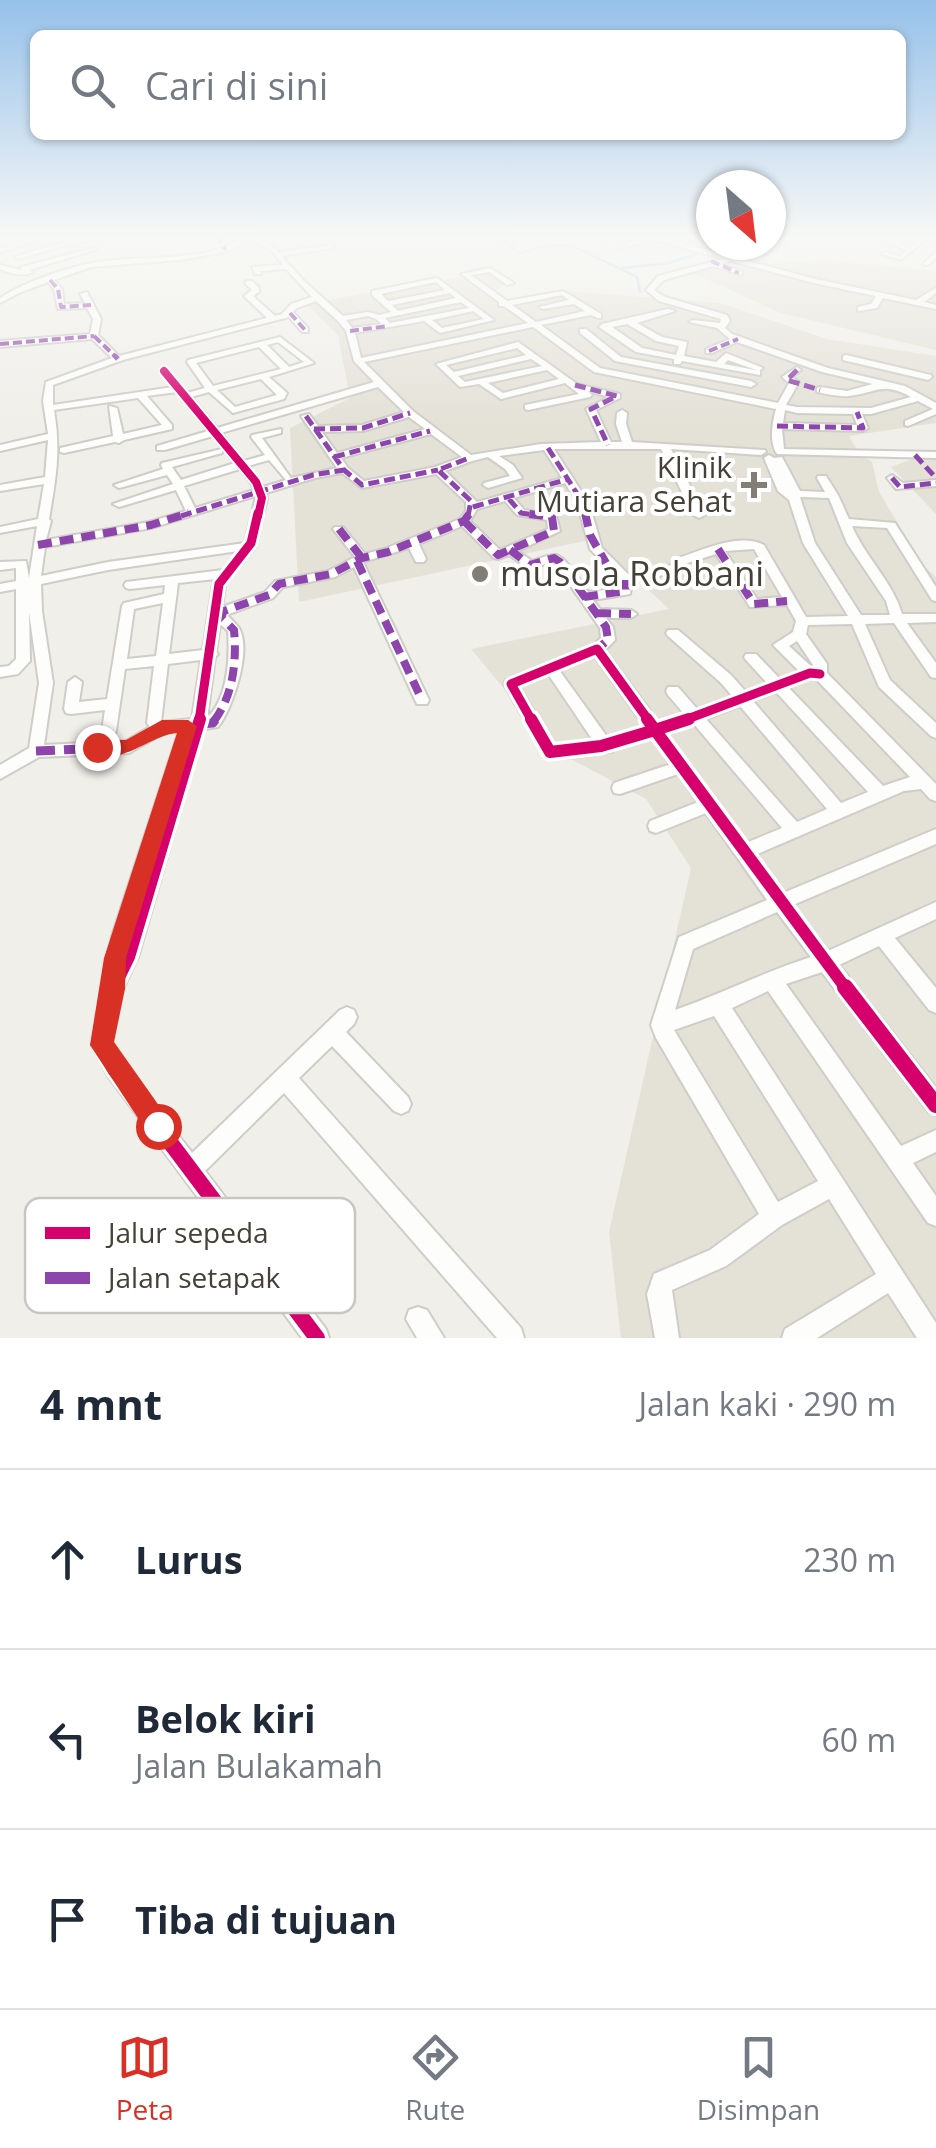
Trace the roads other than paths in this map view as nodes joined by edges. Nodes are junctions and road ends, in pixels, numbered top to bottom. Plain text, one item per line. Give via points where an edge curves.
1 (59, 297) edge
2 (86, 297) edge
3 (250, 297) edge
4 (318, 297) edge
5 (319, 297) edge
6 (380, 297) edge
7 (419, 297) edge
8 (460, 297) edge
9 (494, 297) edge
10 (524, 297) edge
11 (571, 297) edge
12 (659, 297) edge
13 (879, 297) edge
14 (888, 297) edge
15 (925, 297) edge
16 (901, 300) junction
17 (498, 301) junction
18 (576, 301) junction
19 (917, 303) junction
20 (385, 304) junction
21 (468, 304) junction
22 (91, 305) junction
23 (936, 306) edge
24 (543, 308) dead end
25 (861, 310) dead end
26 (890, 311) dead end
27 (401, 312) junction
28 (594, 312) junction
29 (290, 313) junction
30 (665, 315) dead end
31 (379, 316) junction
32 (273, 319) junction
33 (340, 319) junction
34 (421, 320) junction
35 (631, 322) junction
36 (693, 322) dead end
37 (388, 326) junction
38 (536, 326) junction
39 (606, 326) junction
40 (721, 326) junction
41 (305, 330) dead end
42 (350, 331) junction
43 (94, 336) junction
44 (738, 339) junction
45 (0, 344) edge
46 (261, 344) junction
47 (238, 350) junction
48 (709, 351) dead end
49 (339, 354) dead end
50 (213, 356) junction
51 (531, 356) junction
52 (577, 356) junction
53 (680, 358) junction
54 (846, 358) dead end
55 (118, 359) junction
56 (358, 359) junction
57 (544, 366) junction
58 (802, 367) junction
59 (880, 368) junction
60 (672, 369) junction
61 (832, 369) dead end
62 (287, 370) junction
63 (164, 371) dead end
64 (451, 375) junction
65 (262, 376) junction
66 (928, 377) dead end
67 (237, 383) junction
68 (380, 383) junction
69 (571, 383) junction
70 (662, 384) junction
71 (485, 386) junction
72 (212, 390) junction
73 (820, 390) dead end
74 (181, 393) junction
75 (454, 396) dead end
76 (920, 397) junction
77 (143, 398) junction
78 (258, 404) junction
79 (528, 407) dead end
80 (50, 408) junction
81 (112, 408) dead end
82 (782, 408) junction
83 (936, 409) edge
84 (857, 412) junction
85 (410, 413) junction
86 (622, 413) dead end
87 (306, 416) dead end
88 (908, 423) dead end
89 (314, 429) junction
90 (776, 430) junction
91 (278, 431) dead end
92 (430, 431) junction
93 (213, 432) junction
94 (54, 436) junction
95 (119, 440) junction
96 (608, 444) junction
97 (629, 446) junction
98 (664, 447) junction
99 (0, 448) edge
100 (160, 448) dead end
101 (548, 448) junction
102 (64, 450) dead end
103 (218, 451) dead end
104 (772, 453) junction
105 (490, 454) junction
106 (915, 455) junction
107 (271, 456) junction
108 (936, 456) edge
109 (196, 457) junction
110 (334, 457) junction
111 (470, 458) junction
112 (241, 466) junction
113 (344, 470) junction
114 (438, 470) junction
115 (170, 471) junction
116 (208, 475) junction
117 (287, 478) dead end
118 (822, 478) dead end
119 (892, 478) dead end
120 (568, 479) junction
121 (49, 480) junction
122 (936, 480) edge
123 (119, 484) dead end
124 (178, 485) junction
125 (488, 486) dead end
126 (0, 488) edge
127 (260, 491) junction
128 (833, 495) junction
129 (795, 496) junction
130 (509, 498) junction
131 (223, 499) dead end
132 (119, 504) dead end
133 (473, 506) junction
134 (191, 510) dead end
135 (700, 515) dead end
136 (44, 520) junction
137 (464, 521) junction
138 (844, 522) junction
139 (339, 529) dead end
140 (0, 530) edge
141 (412, 541) junction
142 (38, 544) junction
143 (250, 546) junction
144 (718, 549) junction
145 (510, 550) junction
146 (420, 558) dead end
147 (360, 560) junction
148 (0, 566) edge
149 (920, 570) junction
150 (226, 574) junction
151 (172, 580) junction
152 (626, 580) junction
153 (936, 581) edge
154 (29, 582) junction
155 (130, 585) dead end
156 (0, 588) edge
157 (584, 596) junction
158 (170, 597) junction
159 (936, 597) edge
160 (787, 600) junction
161 (597, 613) junction
162 (631, 614) dead end
163 (856, 618) junction
164 (897, 618) junction
165 (936, 618) edge
166 (800, 627) junction
167 (673, 633) dead end
168 (597, 649) junction
169 (211, 654) junction
170 (751, 658) dead end
171 (162, 659) junction
172 (118, 665) junction
173 (550, 668) junction
174 (0, 672) edge
175 (936, 673) edge
176 (815, 674) junction
177 (75, 682) dead end
178 (780, 685) junction
179 (673, 691) dead end
180 (422, 700) dead end
181 (739, 700) junction
182 (113, 703) junction
183 (694, 715) junction
184 (154, 724) dead end
185 (193, 726) junction
186 (654, 728) junction
187 (109, 731) dead end
188 (936, 732) edge
189 (607, 748) junction
190 (36, 751) junction
191 (680, 766) junction
192 (0, 774) edge
193 (620, 788) dead end
194 (930, 788) edge
195 (881, 795) junction
196 (709, 804) junction
197 (838, 811) junction
198 (656, 826) dead end
199 (794, 830) junction
200 (936, 836) edge
201 (745, 850) junction
202 (780, 903) junction
203 (933, 916) edge
204 (882, 936) junction
205 (826, 960) junction
206 (771, 979) junction
207 (936, 1003) edge
208 (718, 1005) junction
209 (661, 1026) junction
210 (285, 1078) junction
211 (401, 1104) dead end
212 (936, 1105) edge
213 (936, 1141) edge
214 (898, 1158) junction
215 (190, 1170) junction
216 (834, 1184) junction
217 (211, 1198) edge
218 (936, 1215) edge
219 (774, 1216) junction
220 (892, 1278) junction
221 (298, 1313) edge
222 (512, 1337) edge
223 (317, 1338) edge
224 (667, 1338) edge
225 (794, 1338) edge
226 (931, 1338) edge

1 - 22 street via 61,307
2 - 22 street
3 - 32 street
4 - 29 street
5 - 33 street
6 - 20 street
7 - 20 street
8 - 21 street
9 - 17 street
10 - 17 street
11 - 18 street
12 - 40 street via 724,318
13 - 25 street
14 - 16 street
15 - 19 street
16 - 19 street
16 - 26 street
17 - 21 street
17 - 38 street
18 - 24 street
18 - 28 street
19 - 23 street
20 - 27 street
21 - 27 street
21 - 34 street
21 - 34 street via 490,320 440,331
22 - 43 street
27 - 31 street
27 - 34 street
28 - 38 street
28 - 39 street
29 - 32 street
29 - 41 street
30 - 35 street
31 - 33 street
31 - 37 street
32 - 55 street
33 - 42 street
34 - 37 street
35 - 39 street
35 - 53 street via 659,340 685,345
36 - 40 street
37 - 42 street
38 - 52 street
38 - 56 street
39 - 53 street via 639,350
39 - 60 street via 583,331 618,358
40 - 44 street
42 - 56 street
43 - 45 street
43 - 55 street
44 - 48 street
44 - 58 street
46 - 47 street
46 - 62 street
46 - 62 street via 284,340 310,362
47 - 50 street
47 - 65 street
49 - 56 street
50 - 67 street
50 - 72 street via 190,364
51 - 57 street
51 - 64 street
51 - 64 street via 516,344 440,364
52 - 57 street
52 - 70 street via 598,370
53 - 60 street
53 - 60 street via 757,373 749,388
54 - 59 street
55 - 80 street via 50,382
56 - 68 street
57 - 69 street
57 - 71 street
58 - 59 street
58 - 82 street via 786,378 794,382
59 - 61 street via 872,378
59 - 66 street
59 - 73 street via 848,394
59 - 76 street
60 - 70 street
62 - 65 street
63 - 74 street
64 - 71 street via 462,385
65 - 67 street
65 - 78 street via 283,396
67 - 72 street
67 - 78 street
68 - 85 street
68 - 93 street
69 - 71 street via 501,396
69 - 79 street via 587,396
69 - 96 street via 617,396 591,409
70 - 82 street
71 - 75 street
72 - 74 street
72 - 78 street via 231,410
74 - 77 street
74 - 93 street
76 - 83 street
76 - 84 street
77 - 80 street
77 - 95 street via 169,427
80 - 94 street
81 - 95 street
82 - 84 street
82 - 90 street
83 - 88 street
84 - 90 street via 863,428
85 - 89 street via 360,428
85 - 92 street
86 - 97 street
87 - 89 street
89 - 110 street
90 - 104 street
91 - 107 street via 256,437
92 - 110 street
92 - 111 street
93 - 100 street
93 - 112 street
94 - 99 street
94 - 121 street
95 - 102 street
96 - 97 street
96 - 101 street
97 - 98 street
98 - 104 street
98 - 135 street
101 - 105 street
101 - 120 street
103 - 109 street
104 - 106 street
104 - 129 street via 784,490
105 - 111 street
105 - 125 street via 517,478
106 - 108 street
106 - 122 street
107 - 112 street
107 - 117 street
109 - 115 street via 166,465
109 - 116 street
110 - 113 street
111 - 114 street
112 - 116 street
112 - 127 street
113 - 114 street via 369,487
113 - 127 street
114 - 133 street
115 - 123 street
115 - 124 street
116 - 124 street
116 - 131 street
118 - 128 street
119 - 122 street via 900,487
120 - 130 street
120 - 152 street via 583,503 596,550
121 - 126 street
121 - 136 street
124 - 132 street
124 - 134 street
127 - 142 street via 152,526
127 - 143 street
128 - 129 street
128 - 138 street
129 - 163 street via 809,542
130 - 133 street
130 - 145 street via 521,512 552,517 556,527
133 - 137 street
136 - 140 street
136 - 142 street
137 - 141 street
137 - 145 street via 498,554
138 - 149 street via 893,518
138 - 164 street
139 - 147 street
141 - 146 street
141 - 147 street
142 - 154 street
143 - 150 street
143 - 154 street
144 - 152 street
144 - 160 street via 754,604
144 - 160 street via 758,545
145 - 157 street via 530,565 554,558
147 - 180 street
147 - 185 street via 331,574 279,584 269,595 224,611 236,634 232,668 218,719
148 - 154 street via 22,564
149 - 153 street
149 - 159 street
150 - 151 street
150 - 169 street via 216,593
151 - 155 street
151 - 158 street
152 - 157 street via 626,590
154 - 156 street
154 - 174 street via 23,661
154 - 190 street via 46,676
157 - 161 street
158 - 171 street
158 - 172 street via 128,606
160 - 166 street
161 - 162 street
161 - 168 street via 609,635
163 - 164 street
163 - 166 street
163 - 188 street via 884,683
164 - 165 street
164 - 175 street
166 - 176 street via 820,664
166 - 176 street via 780,644
167 - 181 street via 726,679
168 - 173 street
168 - 186 street
169 - 171 street
169 - 185 street
170 - 178 street
171 - 172 street
171 - 184 street
172 - 182 street
173 - 189 street
173 - 189 street via 511,684 550,752
176 - 178 street
176 - 194 street
177 - 182 street via 71,709
178 - 181 street
178 - 195 street
179 - 183 street
181 - 183 street
181 - 197 street
182 - 187 street
183 - 186 street
183 - 199 street
185 - 190 street via 162,727 128,746
185 - 215 street via 102,1045
186 - 189 street
186 - 191 street
190 - 192 street
191 - 193 street
191 - 196 street
194 - 195 street via 902,785
195 - 197 street
196 - 198 street
196 - 201 street
197 - 199 street
199 - 201 street
200 - 202 street
201 - 202 street
202 - 205 street
202 - 209 street via 685,942
203 - 204 street
204 - 205 street
204 - 207 street
205 - 206 street
205 - 212 street
206 - 208 street
206 - 214 street
208 - 209 street
208 - 216 street
209 - 219 street
210 - 211 street via 340,1024
210 - 215 street
210 - 222 street
213 - 214 street
214 - 218 street
215 - 217 street
216 - 219 street
216 - 220 street
219 - 224 street via 718,1258 662,1282
220 - 225 street
220 - 226 street
221 - 223 street

